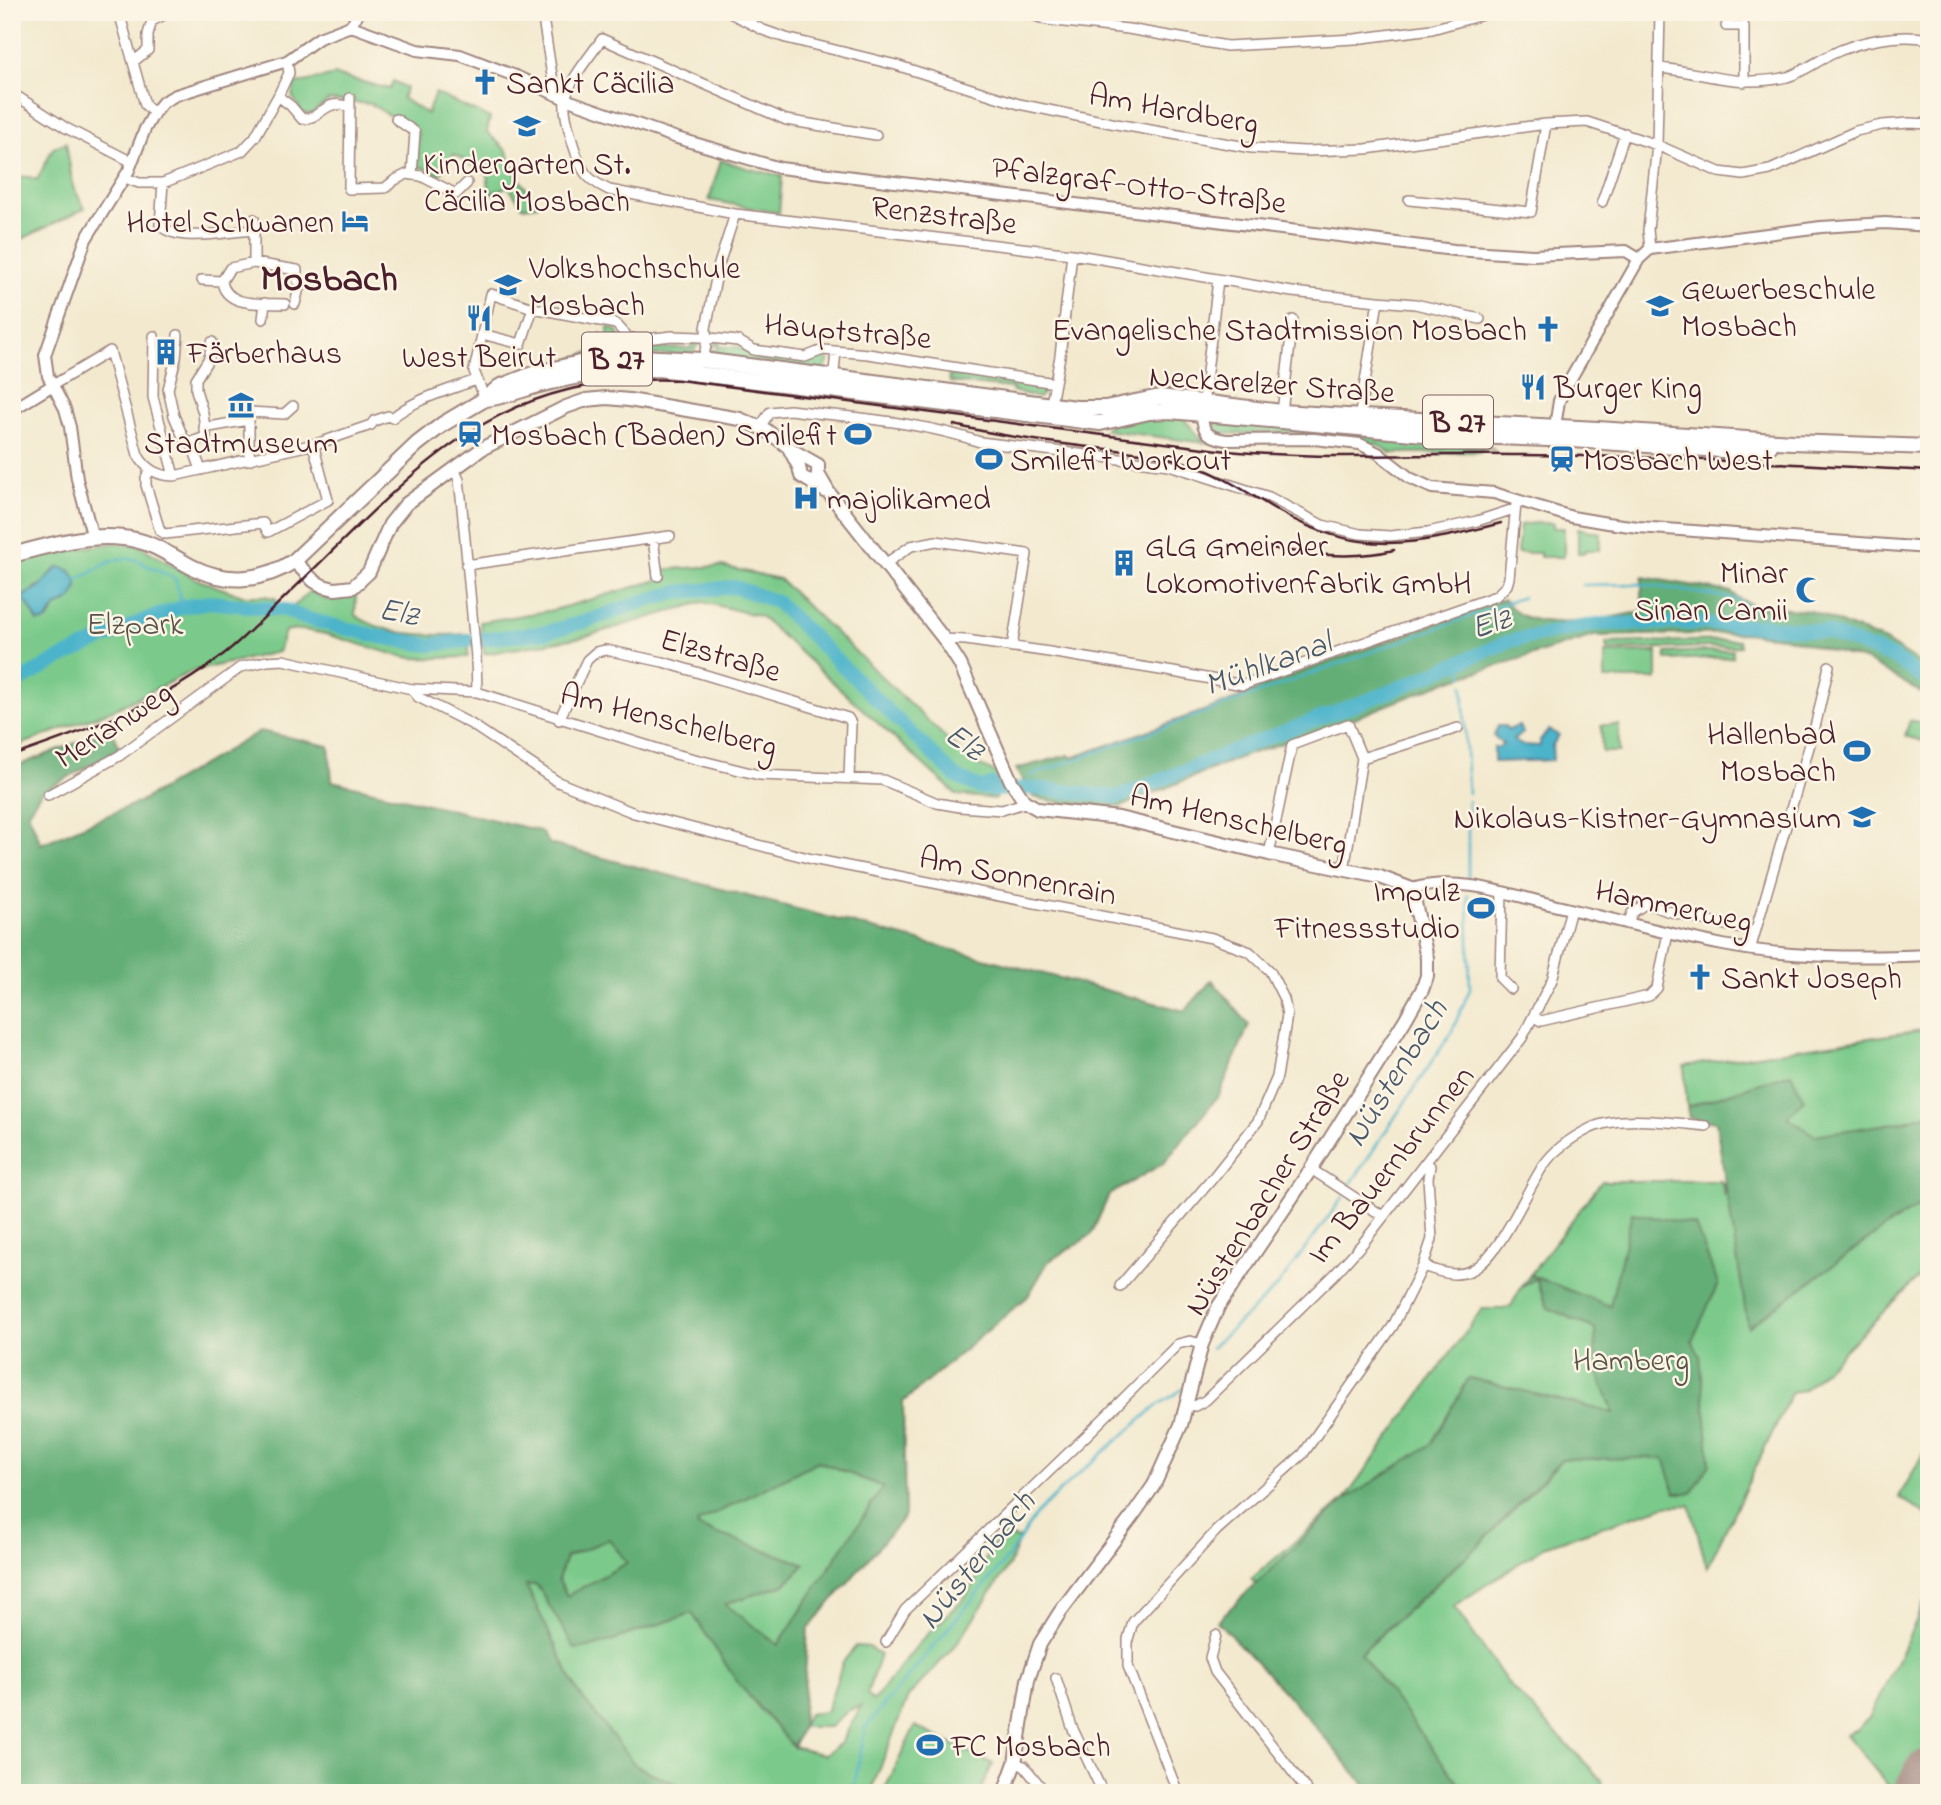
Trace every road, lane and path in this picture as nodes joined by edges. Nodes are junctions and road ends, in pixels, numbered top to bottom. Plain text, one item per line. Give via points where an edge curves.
1 (118, 12) edge
2 (170, 12) edge
3 (361, 12) edge
4 (542, 12) edge
5 (728, 12) edge
6 (1024, 12) edge
7 (1493, 12) edge
8 (1660, 12) edge
9 (1726, 26) dead end
10 (353, 28) junction
11 (1929, 39) edge
12 (287, 61) junction
13 (133, 62) junction
14 (1660, 68) junction
15 (1744, 82) junction
16 (12, 93) edge
17 (278, 96) junction
18 (560, 97) junction
19 (154, 113) junction
20 (396, 120) dead end
21 (1546, 124) junction
22 (1929, 124) edge
23 (1625, 133) junction
24 (876, 135) dead end
25 (1657, 145) junction
26 (132, 162) junction
27 (412, 175) junction
28 (125, 178) junction
29 (163, 183) junction
30 (467, 183) dead end
31 (1409, 200) dead end
32 (1602, 202) dead end
33 (735, 214) junction
34 (254, 219) dead end
35 (1929, 226) edge
36 (254, 230) junction
37 (1650, 249) junction
38 (1072, 254) junction
39 (1639, 259) junction
40 (254, 263) junction
41 (202, 280) dead end
42 (1217, 280) junction
43 (222, 281) junction
44 (1378, 301) junction
45 (265, 303) junction
46 (533, 308) junction
47 (263, 319) dead end
48 (1480, 319) dead end
49 (1293, 320) dead end
50 (482, 334) junction
51 (178, 335) dead end
52 (154, 336) dead end
53 (707, 337) junction
54 (212, 342) dead end
55 (836, 352) junction
56 (702, 360) junction
57 (689, 371) junction
58 (476, 380) junction
59 (832, 383) junction
60 (1055, 383) junction
61 (53, 385) junction
62 (485, 399) junction
63 (1204, 400) junction
64 (293, 406) dead end
65 (12, 410) edge
66 (1050, 411) junction
67 (1282, 412) junction
68 (248, 416) junction
69 (1366, 423) junction
70 (760, 427) junction
71 (205, 433) junction
72 (1554, 433) junction
73 (191, 442) junction
74 (313, 444) junction
75 (1929, 447) edge
76 (249, 460) junction
77 (454, 468) junction
78 (150, 469) junction
79 (201, 470) junction
80 (174, 476) junction
81 (1516, 504) junction
82 (670, 536) dead end
83 (93, 538) junction
84 (653, 539) junction
85 (1929, 548) edge
86 (12, 555) edge
87 (294, 561) junction
88 (885, 564) junction
89 (466, 565) junction
90 (658, 576) dead end
91 (944, 639) junction
92 (1012, 647) junction
93 (1829, 666) dead end
94 (412, 689) junction
95 (204, 692) joint
96 (477, 692) junction
97 (559, 720) junction
98 (1458, 729) dead end
99 (1362, 758) junction
100 (849, 778) junction
101 (48, 794) dead end
102 (1022, 798) junction
103 (1269, 854) junction
104 (1344, 870) junction
105 (1412, 889) junction
106 (1502, 892) junction
107 (1571, 909) junction
108 (1628, 924) junction
109 (1755, 932) junction
110 (1668, 933) junction
111 (1750, 950) junction
112 (1929, 955) edge
113 (1510, 989) dead end
114 (1534, 1017) junction
115 (1706, 1126) dead end
116 (1426, 1162) junction
117 (1311, 1169) junction
118 (1383, 1216) junction
119 (1423, 1266) junction
120 (1120, 1286) dead end
121 (1202, 1344) junction
122 (1187, 1405) junction
123 (1216, 1635) dead end
124 (886, 1642) dead end
125 (1056, 1678) dead end
126 (1014, 1763) junction
127 (1007, 1790) edge
128 (1046, 1793) edge
129 (1103, 1793) edge
130 (1178, 1793) edge
131 (1309, 1793) edge

1 - 13 street
2 - 13 street via 152,21 148,50
3 - 10 street
4 - 18 street, Renzstraße
5 - 21 street, Am Hardberg via 796,41 896,65 1019,104 1251,148 1366,149
6 - 7 street via 1047,20 1227,46 1355,39 1432,29
8 - 14 street
9 - 15 street via 1744,26
10 - 12 street via 319,38
10 - 18 street, Pfalzgraf-Otto-Straße via 418,50 460,55
11 - 15 street via 1914,36 1876,41 1839,51 1789,77
12 - 17 street via 289,74
12 - 19 street via 176,94
13 - 19 street via 145,105
14 - 15 street
14 - 25 street
16 - 26 street
17 - 27 street via 302,119 310,119 332,104 350,103 349,189 384,188
17 - 29 street via 242,151
18 - 24 street via 602,39 786,120
18 - 33 street, Renzstraße via 580,161 594,183 609,190
18 - 39 street, Pfalzgraf-Otto-Straße via 780,168 1454,250 1533,255 1626,251
19 - 26 street
20 - 27 street via 415,132
21 - 23 street, Am Hardberg via 1587,122
21 - 31 street via 1531,212
22 - 25 street, Am Hardberg via 1856,131 1770,170 1743,175 1719,172
23 - 25 street, Am Hardberg
23 - 32 street
25 - 37 street
26 - 28 street
27 - 30 street via 456,194
28 - 29 street
28 - 61 street via 86,239 45,355
29 - 36 street via 161,231 206,235
33 - 38 street, Renzstraße
33 - 53 street via 719,264
34 - 36 street
35 - 37 street via 1821,227
36 - 40 street
37 - 39 street
38 - 42 street, Renzstraße
38 - 60 street
39 - 72 street via 1563,394
40 - 43 street via 230,268
40 - 45 street via 297,270 297,278 305,285 290,304
41 - 43 street
42 - 44 street, Renzstraße
42 - 63 street
43 - 45 street via 231,298
44 - 48 street, Renzstraße
44 - 69 street via 1363,397
45 - 47 street
46 - 50 street via 521,344
46 - 50 street via 491,295
46 - 53 street, Hauptstraße via 616,324 637,340
49 - 67 street
50 - 58 street
51 - 73 street via 168,389 182,435
52 - 80 street via 153,397
53 - 55 street, Hauptstraße via 805,357 822,350
53 - 56 street
54 - 71 street via 209,358 196,379
55 - 59 street
55 - 60 street, Hauptstraße
56 - 57 street
56 - 59 main road, B 27
56 - 62 main road, B 27 via 639,357 588,361 533,374 499,387
57 - 59 main road, B 27
57 - 62 main road, B 27 via 590,373
58 - 62 street
58 - 74 street via 424,398 391,418
59 - 66 main road, B 27
60 - 66 street
61 - 65 street
61 - 78 street via 110,351 135,448
61 - 83 street via 70,427 77,479
62 - 87 main road, B 27 via 417,443
63 - 66 main road, B 27 via 1100,423
63 - 67 main road, Neckarelzer Straße / B 27
63 - 69 main road, B 27
63 - 81 street via 1203,427 1213,438 1349,442 1369,447 1410,478 1432,488 1475,489
64 - 68 street via 285,414
67 - 69 main road, Neckarelzer Straße / B 27
68 - 71 street
68 - 76 street
69 - 72 main road, Neckarelzer Straße / B 27
70 - 77 main road via 662,404 598,398 531,423
70 - 81 street via 770,412 790,410 923,427 981,442 1169,465 1269,497 1322,525 1373,536 1476,522
70 - 88 main road via 804,463 818,465 814,477
71 - 73 street
72 - 75 main road, Neckarelzer Straße / B 27
73 - 79 street
74 - 76 street
74 - 78 street via 328,500 268,531 262,523 165,534 160,531 146,485
76 - 79 street
77 - 87 main road via 396,515 369,572 357,584 341,589 323,586
77 - 89 street
78 - 80 street
79 - 80 street
81 - 85 street via 1638,527
81 - 92 street via 1509,578 1496,596 1243,685
82 - 84 street
83 - 86 main road, B 27
83 - 87 main road, B 27 via 148,543 206,573 231,578 275,572
84 - 89 street
84 - 90 street
88 - 91 main road
88 - 92 street via 911,546 936,541 1027,554
89 - 96 street
91 - 92 street
91 - 102 main road
93 - 109 street
94 - 95 street, Am Henschelberg via 275,660 241,667
94 - 96 street, Am Henschelberg
94 - 120 street, Am Sonnenrain via 418,697 471,724 558,782 634,813 812,859 1212,938 1250,952 1270,971 1284,999 1287,1015 1278,1077 1258,1121
95 - 101 street, Merianweg via 119,756
96 - 97 street, Am Henschelberg
97 - 100 street, Am Henschelberg via 744,772
97 - 100 street, Elzstraße via 587,660 606,650 663,662 848,718
98 - 99 street
99 - 103 street via 1349,724 1292,745
99 - 104 street
100 - 102 street, Am Henschelberg via 883,780 937,803 960,807 1002,810
102 - 103 main road, Am Henschelberg via 1038,809 1119,818
103 - 104 main road, Am Henschelberg
104 - 105 main road, Am Henschelberg
105 - 106 street, Hammerweg via 1430,884
105 - 117 main road, Nüstenbacher Straße via 1424,938 1427,976 1405,1020
106 - 107 street, Hammerweg
106 - 113 street via 1500,978
107 - 108 street, Hammerweg
107 - 114 street, Im Bauernbrunnen via 1552,980
108 - 109 street via 1632,913 1646,903
108 - 110 street, Hammerweg
109 - 111 street
110 - 111 street, Hammerweg
110 - 114 street via 1657,988 1649,996 1541,1021
111 - 112 street, Hammerweg via 1816,956
114 - 116 street, Im Bauernbrunnen
115 - 119 street via 1620,1121 1591,1128 1563,1145 1544,1165 1486,1260 1460,1273
116 - 118 street, Im Bauernbrunnen
116 - 119 street via 1430,1166 1432,1239
117 - 118 street
117 - 121 main road, Nüstenbacher Straße via 1218,1307
118 - 122 street, Im Bauernbrunnen via 1335,1275 1206,1400
119 - 130 street via 1393,1326 1303,1454 1217,1530 1133,1622 1128,1666
121 - 122 main road, Nüstenbacher Straße
121 - 124 street via 1178,1344 905,1610
122 - 126 main road, Nüstenbacher Straße via 1154,1485 1040,1644 1028,1681
123 - 131 street via 1210,1658 1215,1672
125 - 129 street via 1072,1727
126 - 127 main road, Nüstenbacher Straße
126 - 128 street via 1024,1766

